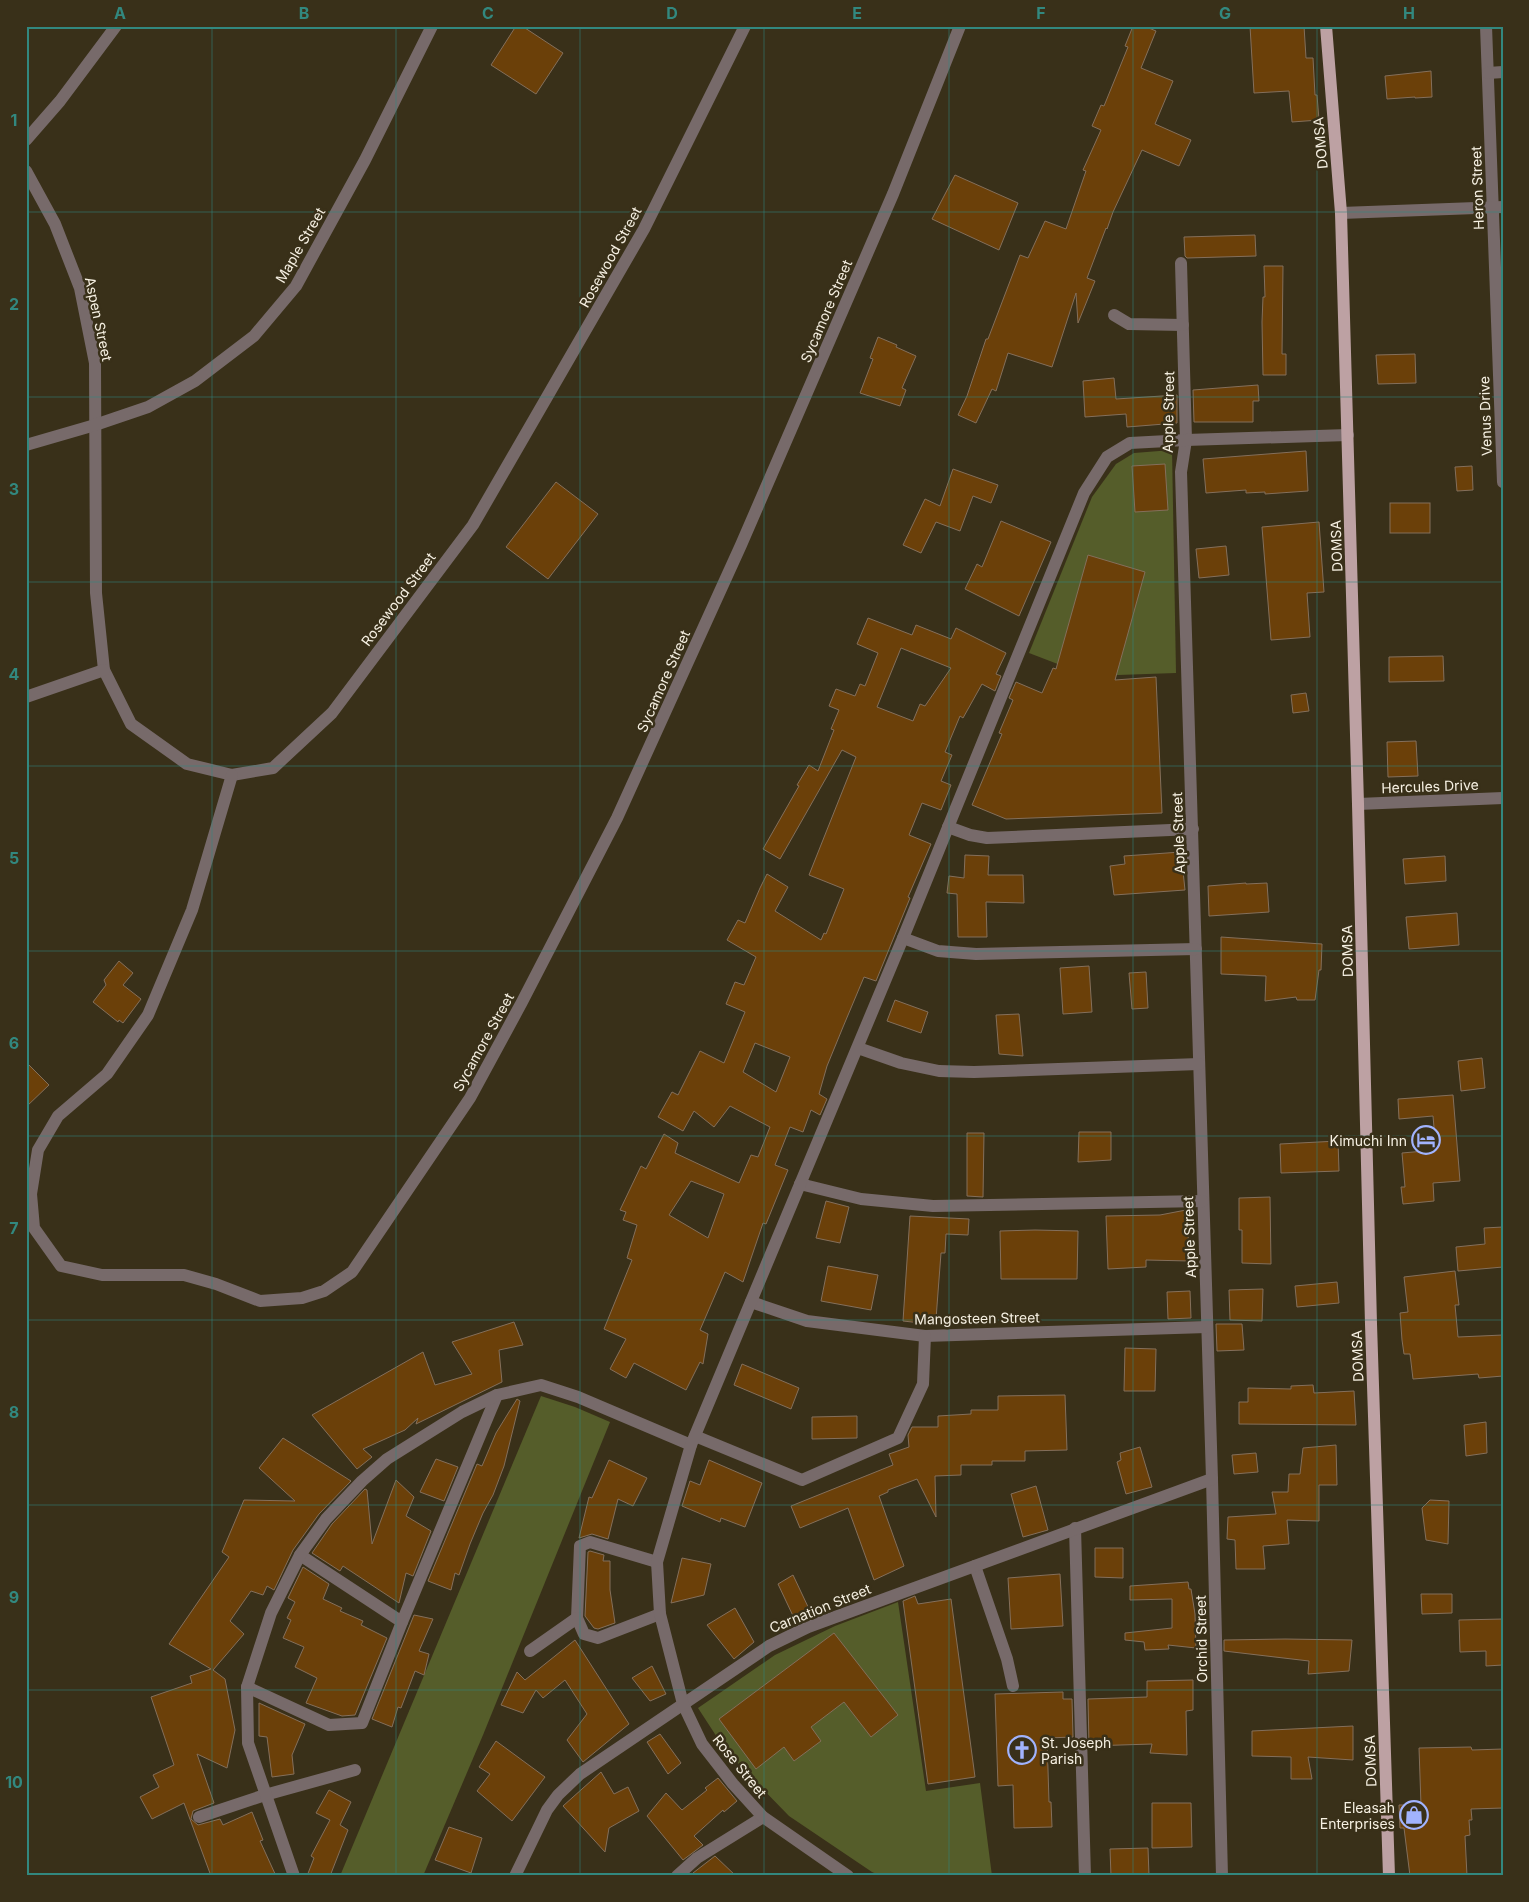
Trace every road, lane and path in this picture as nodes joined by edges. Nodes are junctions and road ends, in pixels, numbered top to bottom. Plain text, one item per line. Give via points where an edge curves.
1 (116, 26) edge
2 (432, 26) edge
3 (745, 26) edge
4 (960, 26) edge
5 (1326, 26) edge
6 (1486, 26) edge
7 (1503, 72) edge
8 (1488, 73) junction
9 (26, 140) edge
10 (26, 171) edge
11 (1498, 207) edge
12 (1341, 213) junction
13 (1181, 263) dead end
14 (1114, 316) dead end
15 (1183, 325) junction
16 (1498, 348) joint
17 (95, 425) junction
18 (1348, 435) junction
19 (1186, 440) junction
20 (26, 445) edge
21 (1503, 482) edge
22 (104, 670) junction
23 (26, 697) edge
24 (232, 775) junction
25 (1503, 798) edge
26 (1358, 804) junction
27 (948, 827) junction
28 (1193, 829) junction
29 (903, 938) junction
30 (1196, 949) junction
31 (858, 1048) junction
32 (1199, 1064) junction
33 (800, 1184) junction
34 (1203, 1201) junction
35 (751, 1302) junction
36 (1207, 1327) junction
37 (925, 1336) junction
38 (497, 1395) junction
39 (1210, 1401) joint
40 (693, 1440) junction
41 (1212, 1479) junction
42 (1075, 1528) junction
43 (300, 1555) junction
44 (657, 1562) junction
45 (975, 1566) junction
46 (660, 1614) junction
47 (577, 1618) junction
48 (402, 1622) junction
49 (530, 1651) dead end
50 (1013, 1686) dead end
51 (247, 1688) junction
52 (682, 1704) junction
53 (356, 1770) dead end
54 (266, 1795) junction
55 (199, 1817) dead end
56 (763, 1817) junction
57 (294, 1876) edge
58 (515, 1876) edge
59 (677, 1876) edge
60 (848, 1876) edge
61 (1085, 1876) edge
62 (1222, 1876) edge
63 (1389, 1876) edge

1 - 9 street via 60,101
2 - 17 street, Maple Street via 296,286 254,336 195,381 148,407
3 - 24 street, Rosewood Street via 644,229 473,525 332,713 273,768
4 - 24 street, Sycamore Street via 894,194 741,544 617,818 522,1002 470,1098 352,1272 324,1291 302,1298 260,1301 184,1275 102,1275 61,1266 34,1228 31,1194 38,1150 58,1116 107,1074 148,1015 192,910
5 - 12 main road, DOMSA
6 - 8 street, Heron Street
7 - 8 street
8 - 11 street, Heron Street
10 - 17 street, Aspen Street via 55,224 80,288 95,363
11 - 12 street
11 - 16 street, Heron Street
12 - 18 main road, DOMSA
13 - 15 street, Apple Street
14 - 15 street via 1129,324
15 - 19 street, Apple Street
16 - 21 street, Venus Drive
17 - 20 street, Maple Street
17 - 22 street, Rosewood Street via 96,593
18 - 19 street, Rose Street
18 - 26 main road, DOMSA
19 - 27 street, Rose Street via 1130,443 1107,458 1084,493
19 - 28 street, Apple Street via 1181,472
22 - 23 street
22 - 24 street, Rosewood Street via 131,724 187,764
25 - 26 street, Hercules Drive
26 - 63 main road, DOMSA
27 - 28 street via 988,838
27 - 29 street, Rose Street
28 - 30 street, Apple Street
29 - 30 street via 938,951 976,954
29 - 31 street, Rose Street
30 - 32 street, Apple Street
31 - 32 street via 901,1063 939,1071
31 - 33 street, Rose Street
32 - 34 street, Apple Street
33 - 34 street via 861,1198 934,1206
33 - 35 street, Rose Street
34 - 36 street, Apple Street
35 - 37 street, Mangosteen Street via 807,1321
35 - 40 street, Rose Street
36 - 37 street, Mangosteen Street
36 - 39 street, Apple Street
37 - 40 street via 923,1384 898,1438 802,1480
38 - 40 street via 541,1385
38 - 43 street via 462,1412 387,1459 326,1519
38 - 48 street
39 - 41 street, Orchid Street
40 - 44 street, Rose Street
41 - 42 street, Carnation Street
41 - 62 street, Orchid Street
42 - 45 street, Carnation Street
42 - 61 street
43 - 48 street
43 - 51 street via 271,1613
44 - 46 street, Rose Street
44 - 47 street via 590,1542 580,1546
45 - 50 street via 1002,1642
45 - 52 street, Carnation Street via 808,1627 769,1646
46 - 47 street via 598,1638 584,1634
46 - 52 street, Rose Street
47 - 49 street
48 - 51 street via 362,1723 329,1725
51 - 54 street via 248,1743
52 - 56 street, Rose Street via 702,1744
52 - 58 street, Carnation Street via 580,1774 558,1795
53 - 54 street
54 - 55 street
54 - 57 street
56 - 59 street via 697,1858
56 - 60 street, Rose Street

